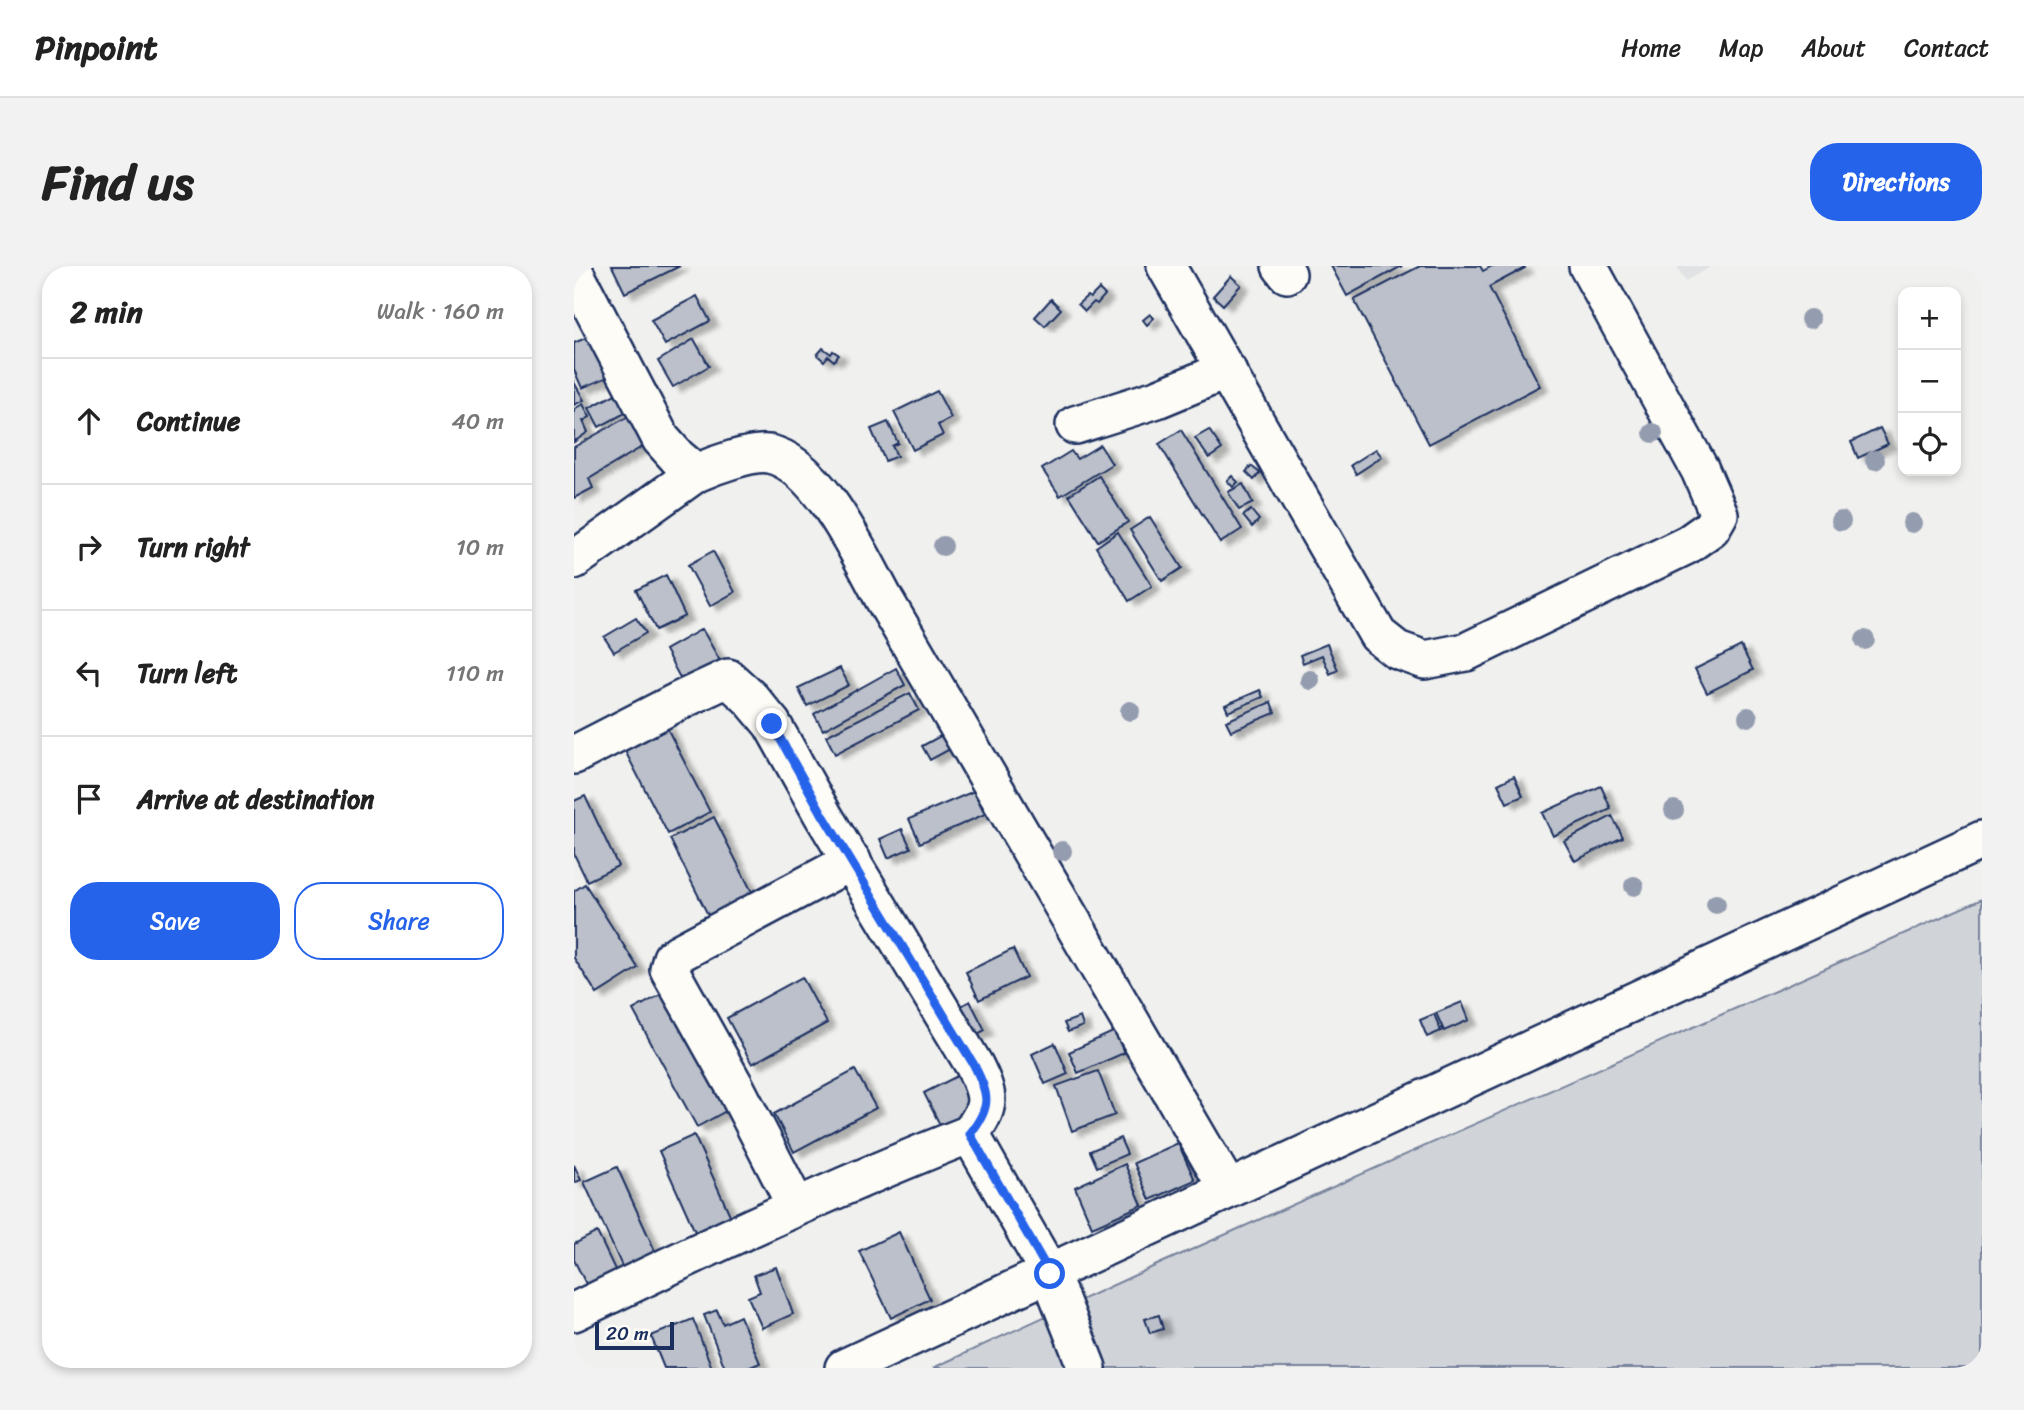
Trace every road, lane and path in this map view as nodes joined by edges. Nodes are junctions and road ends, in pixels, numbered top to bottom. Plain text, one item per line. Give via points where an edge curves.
1 (1166, 266) edge
2 (1588, 266) edge
3 (574, 272) edge
4 (1227, 370) junction
5 (1075, 425) dead end
6 (696, 473) junction
7 (574, 560) edge
8 (574, 755) edge
9 (1982, 840) edge
10 (852, 861) junction
11 (970, 1134) junction
12 (1228, 1189) junction
13 (796, 1206) junction
14 (1050, 1274) junction
15 (574, 1312) edge
16 (844, 1368) edge
17 (1087, 1368) edge

1 - 4 street
2 - 4 street via 1719,514 1711,528 1687,545 1466,652 1425,660 1397,650 1378,635
3 - 6 street via 661,439
4 - 5 street
6 - 7 street
6 - 12 street via 717,463 767,453 791,462 810,478 842,522
8 - 10 street via 729,678 772,724
9 - 12 street
10 - 11 street via 983,1083 984,1116
10 - 13 street via 679,953 669,969
11 - 13 street
11 - 14 street
12 - 14 street
13 - 15 street
14 - 16 street
14 - 17 street

